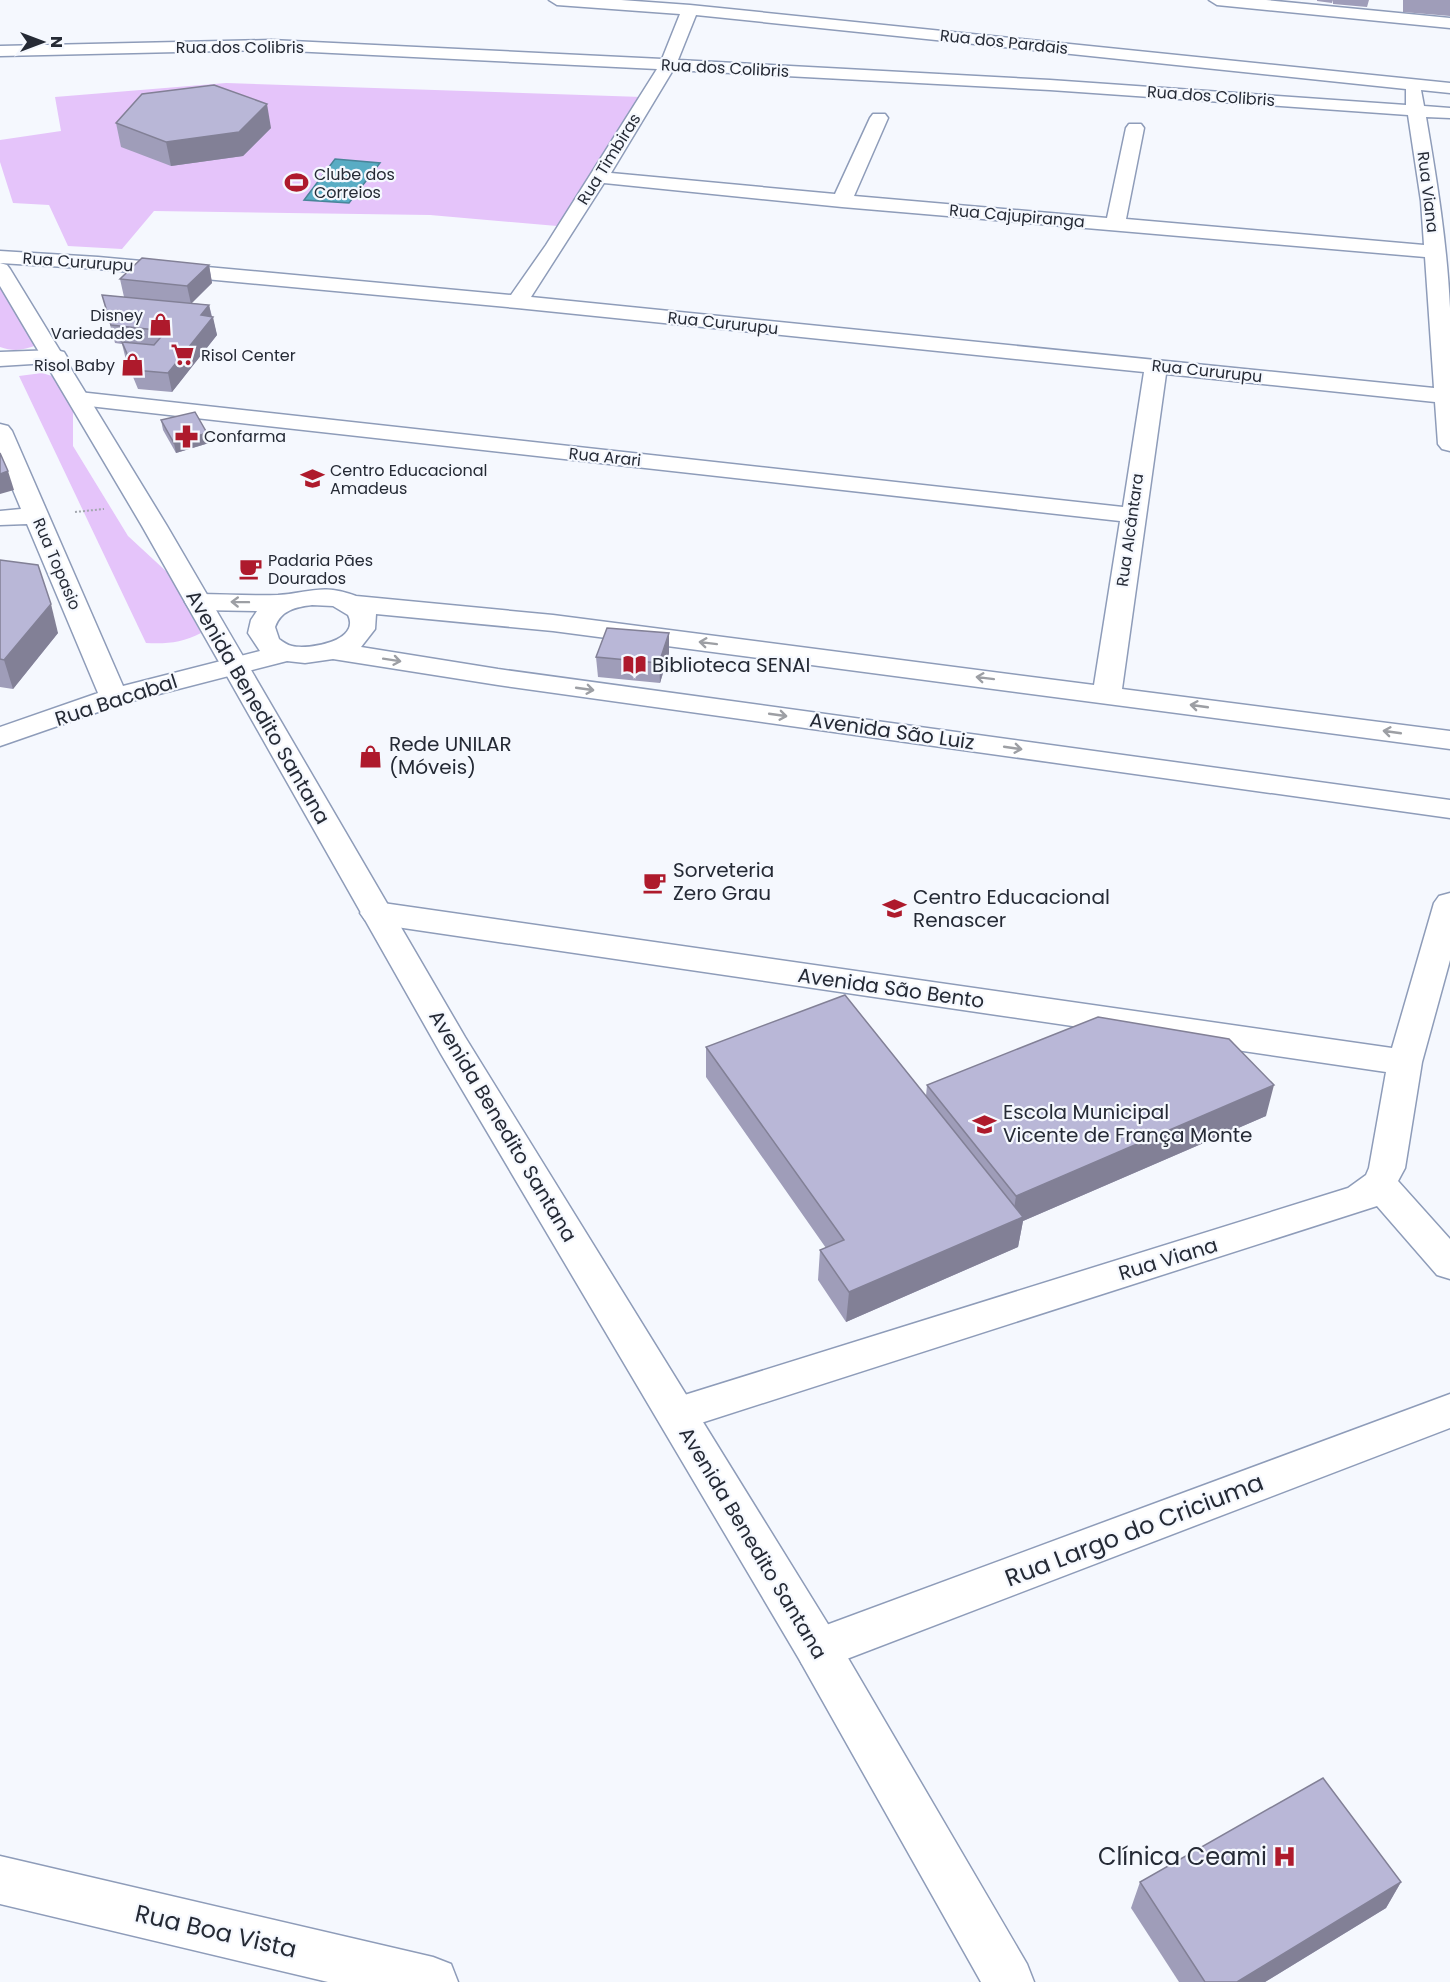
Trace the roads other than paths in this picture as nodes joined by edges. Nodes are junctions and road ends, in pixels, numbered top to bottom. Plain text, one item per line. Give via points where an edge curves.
1 (557, 0) edge
2 (1217, 0) edge
3 (690, 10) junction
4 (1450, 23) edge
5 (0, 51) edge
6 (668, 65) junction
7 (1412, 83) junction
8 (1450, 87) edge
9 (1417, 111) junction
10 (1450, 113) edge
11 (879, 118) dead end
12 (1135, 128) dead end
13 (598, 177) junction
14 (842, 201) junction
15 (1440, 201) edge
16 (1115, 225) junction
17 (1436, 252) junction
18 (0, 256) edge
19 (0, 268) edge
20 (517, 302) junction
21 (1445, 316) edge
22 (56, 357) junction
23 (0, 359) edge
24 (1156, 366) junction
25 (1445, 396) junction
26 (79, 399) junction
27 (0, 431) edge
28 (1450, 444) edge
29 (1132, 515) junction
30 (36, 516) junction
31 (0, 518) edge
32 (198, 602) junction
33 (283, 603) junction
34 (352, 604) junction
35 (334, 651) junction
36 (286, 653) junction
37 (232, 666) junction
38 (1107, 694) junction
39 (114, 698) junction
40 (0, 724) edge
41 (31, 728) junction
42 (0, 737) edge
43 (1450, 740) edge
44 (1450, 809) edge
45 (1450, 903) edge
46 (376, 913) junction
47 (1405, 1062) junction
48 (1378, 1184) junction
49 (1450, 1264) edge
50 (1450, 1411) edge
51 (676, 1414) junction
52 (818, 1649) junction
53 (0, 1881) edge
54 (433, 1982) edge
55 (1009, 1982) edge

1 - 3 street, Rua dos Pardais
2 - 4 street
3 - 6 street, Rua Timbiras
3 - 7 street, Rua dos Pardais
5 - 6 street, Rua dos Colibris via 271,45
6 - 9 street, Rua dos Colibris via 1050,85
6 - 13 street, Rua Timbiras
7 - 8 street, Rua dos Pardais
7 - 9 street, Rua Viana
9 - 10 street, Rua dos Colibris
9 - 15 street, Rua Viana
11 - 14 street
12 - 16 street
13 - 14 street, Rua Cajupiranga
13 - 20 street, Rua Timbiras
14 - 16 street, Rua Cajupiranga
15 - 17 street, Rua Viana
16 - 17 street, Rua Cajupiranga
17 - 21 street, Rua Viana
18 - 20 street, Rua Cururupu
19 - 22 street, Avenida Benedito Santana
20 - 24 street, Rua Cururupu
21 - 25 street, Rua Viana
22 - 23 street
22 - 26 street, Avenida Benedito Santana
24 - 25 street, Rua Cururupu
24 - 29 street, Rua Alcântara
25 - 28 street, Rua Viana
26 - 29 street, Rua Arari
26 - 32 street, Avenida Benedito Santana
27 - 30 street, Rua Topasio
29 - 38 street, Rua Alcântara
30 - 31 street
30 - 39 street, Rua Topasio
33 -> 32 street
32 - 37 street, Avenida Benedito Santana
33 - 34 street via 327,597
33 - 36 street via 269,613 261,625 261,636 270,646
34 - 35 street via 363,615 363,628 352,641
38 -> 34 street via 553,623
35 - 36 street
35 -> 44 street, Avenida São Luiz
36 - 37 street
37 - 39 street, Rua Bacabal
37 - 46 street, Avenida Benedito Santana
43 -> 38 street
39 - 41 street, Rua Bacabal
40 - 41 street
41 - 42 street, Rua Bacabal
45 - 47 street
46 - 47 street, Avenida São Bento
46 - 51 street, Avenida Benedito Santana
47 - 48 street via 1387,1168
48 - 49 street
48 - 51 street, Rua Viana via 1361,1198
50 - 52 street, Rua Largo do Criciuma
51 - 52 street, Avenida Benedito Santana
52 - 55 street, Avenida Benedito Santana
53 - 54 street, Rua Boa Vista

